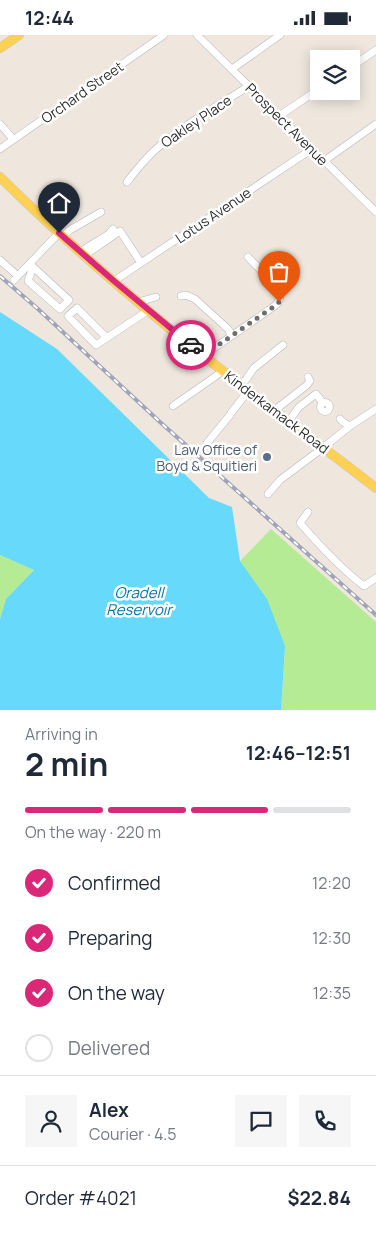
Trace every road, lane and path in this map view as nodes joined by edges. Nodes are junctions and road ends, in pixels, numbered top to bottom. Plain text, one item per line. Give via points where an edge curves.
1 (19, 35) edge
2 (164, 35) edge
3 (197, 35) edge
4 (280, 35) edge
5 (0, 49) edge
6 (376, 50) edge
7 (360, 61) edge
8 (232, 69) junction
9 (249, 86) junction
10 (310, 95) edge
11 (279, 116) junction
12 (0, 124) edge
13 (376, 124) edge
14 (13, 139) junction
15 (0, 149) edge
16 (312, 149) junction
17 (324, 161) junction
18 (0, 178) edge
19 (127, 182) dead end
20 (101, 211) dead end
21 (376, 212) edge
22 (113, 229) dead end
23 (61, 235) junction
24 (82, 254) junction
25 (248, 257) dead end
26 (0, 260) edge
27 (141, 263) junction
28 (31, 266) junction
29 (114, 281) junction
30 (181, 296) dead end
31 (138, 301) junction
32 (148, 310) junction
33 (232, 335) junction
34 (106, 339) junction
35 (283, 345) dead end
36 (204, 355) junction
37 (223, 371) junction
38 (308, 377) dead end
39 (245, 388) junction
40 (323, 403) dead end
41 (173, 406) dead end
42 (376, 409) edge
43 (275, 410) junction
44 (340, 419) dead end
45 (289, 421) junction
46 (350, 426) junction
47 (207, 443) dead end
48 (324, 447) junction
49 (376, 488) edge
50 (268, 494) dead end
51 (308, 512) dead end
52 (376, 578) edge

1 - 5 main road
2 - 14 street, Orchard Street
3 - 8 street, Prospect Avenue
4 - 8 street
6 - 7 street
8 - 9 street, Prospect Avenue
9 - 11 street, Prospect Avenue
9 - 19 street, Oakley Place via 173,135 152,152
10 - 11 street
11 - 16 street, Prospect Avenue
12 - 14 street
13 - 17 street
14 - 15 street, Orchard Street
16 - 17 street, Prospect Avenue
16 - 27 street, Lotus Avenue
17 - 21 street, Prospect Avenue
18 - 23 main road, Kinderkamack Road
20 - 23 street
22 - 24 street
23 - 24 main road, Kinderkamack Road
23 - 28 street
24 - 27 street via 120,231
24 - 29 main road, Kinderkamack Road
25 - 33 street via 278,289 280,297 276,305
26 - 28 street via 16,278
27 - 29 street, Lotus Avenue
28 - 28 street via 28,281 60,309 69,300
29 - 31 main road, Kinderkamack Road
30 - 33 street via 195,299
31 - 32 main road, Kinderkamack Road
31 - 32 street via 156,297
32 - 34 street
32 - 36 main road, Kinderkamack Road
33 - 36 street
34 - 34 street via 96,345 68,316 77,308
35 - 39 street via 254,368
36 - 37 main road, Kinderkamack Road
37 - 39 main road, Kinderkamack Road
37 - 41 street
38 - 43 street via 307,385
39 - 43 main road, Kinderkamack Road
39 - 47 street via 231,414
40 - 45 street via 316,394 299,407
42 - 46 street
43 - 45 main road, Kinderkamack Road
44 - 46 street
45 - 48 main road, Kinderkamack Road
46 - 48 street
48 - 49 main road, Kinderkamack Road
48 - 50 street via 280,480
51 - 52 street via 300,523 346,573 364,586

